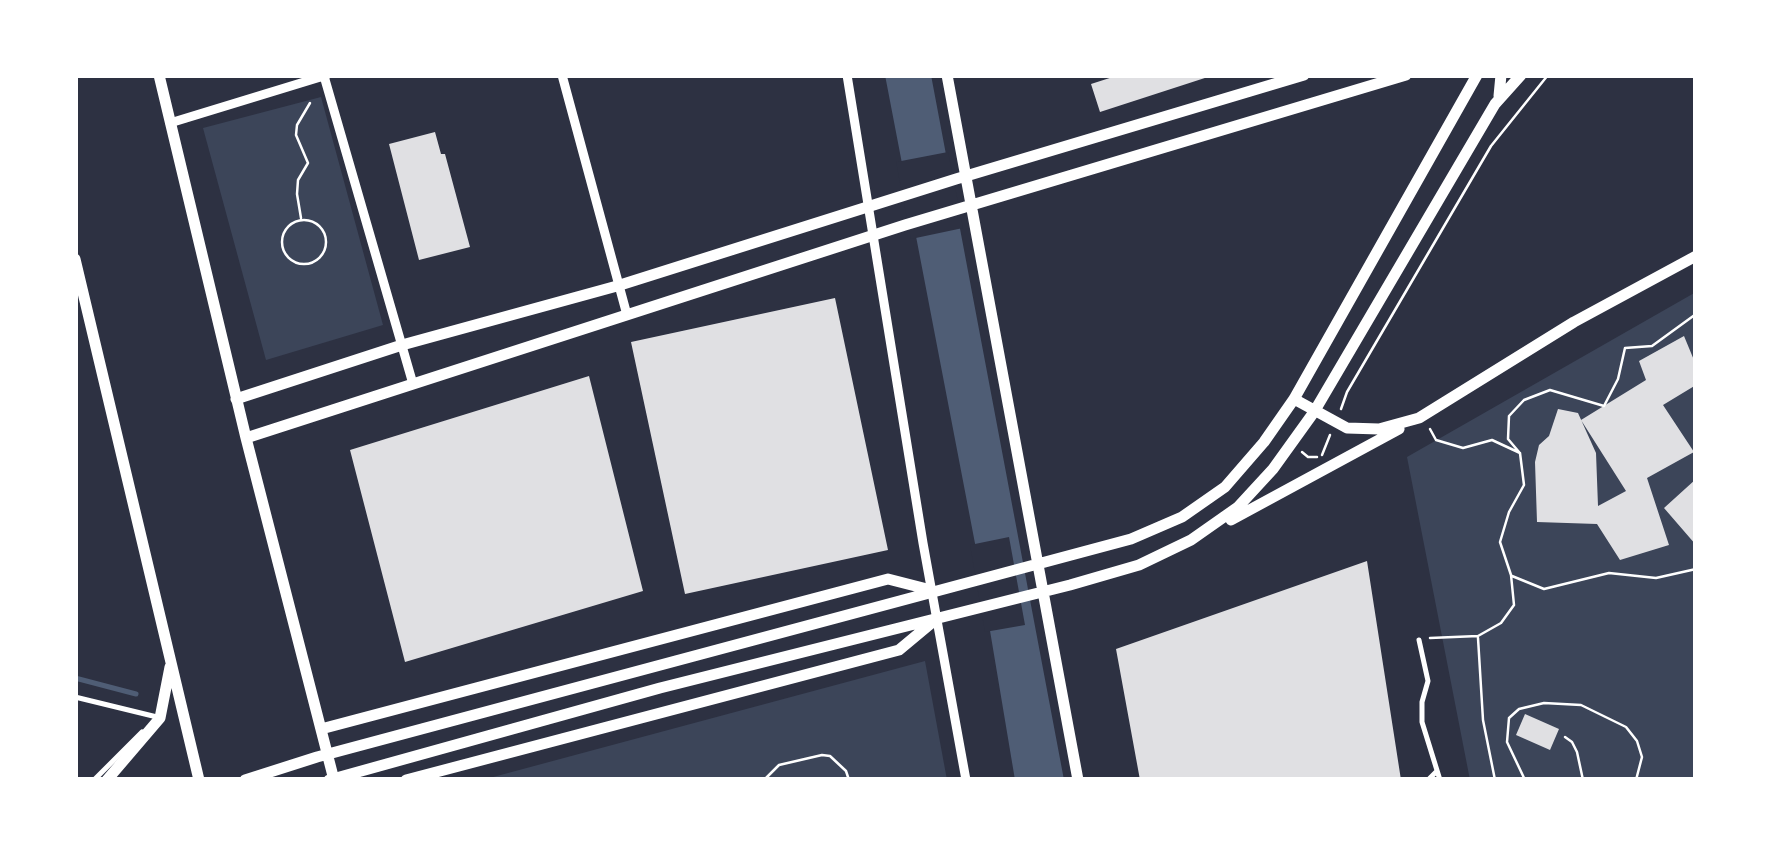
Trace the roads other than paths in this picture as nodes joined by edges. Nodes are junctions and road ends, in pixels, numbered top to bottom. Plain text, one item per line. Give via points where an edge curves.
1 (159, 75) edge
2 (562, 75) edge
3 (846, 75) edge
4 (947, 75) edge
5 (1304, 75) edge
6 (1406, 75) edge
7 (1477, 75) edge
8 (1502, 75) edge
9 (1521, 75) edge
10 (326, 76) edge
11 (1495, 104) junction
12 (170, 123) junction
13 (959, 178) junction
14 (966, 206) junction
15 (869, 207) junction
16 (872, 235) junction
17 (1696, 256) edge
18 (75, 259) edge
19 (618, 286) junction
20 (627, 315) junction
21 (402, 345) junction
22 (413, 384) junction
23 (236, 399) junction
24 (1294, 399) junction
25 (1314, 412) junction
26 (1424, 422) junction
27 (246, 438) junction
28 (1192, 540) junction
29 (1038, 563) junction
30 (932, 590) junction
31 (1043, 592) junction
32 (936, 619) junction
33 (1419, 640) road end
34 (171, 658) junction
35 (75, 696) edge
36 (160, 718) junction
37 (321, 729) junction
38 (1437, 771) junction
39 (94, 780) edge
40 (107, 780) edge
41 (199, 780) edge
42 (245, 780) edge
43 (332, 780) edge
44 (406, 780) edge
45 (966, 780) edge
46 (1078, 780) edge
47 (1428, 780) edge
48 (1440, 780) edge

1 - 12 street
2 - 19 street
3 - 15 street
4 - 13 street
5 - 13 street
6 - 14 street
7 - 24 street
8 - 11 street
9 - 11 street
10 - 12 street
10 - 21 street
11 - 25 street
12 - 23 street
13 - 14 street
13 - 15 street
14 - 16 street
14 - 29 street
15 - 16 street
15 - 19 street
16 - 20 street
16 - 30 street
17 - 26 street via 1574,322
18 - 34 street
19 - 20 street
19 - 21 street
20 - 22 street
21 - 22 street
21 - 23 street
22 - 27 street
23 - 27 street
24 - 25 street
24 - 29 street via 1225,487 1182,517 1131,539
25 - 26 street via 1360,430
25 - 28 street via 1238,507
26 - 28 street
27 - 37 street
28 - 31 street via 1139,565
29 - 30 street
29 - 31 street
30 - 32 street
30 - 37 street via 888,579
30 - 42 street
31 - 32 street
31 - 46 street
32 - 43 street
32 - 44 street via 900,650
32 - 45 street
33 - 38 lane via 1428,681 1422,722
34 - 36 street
34 - 41 street
35 - 36 lane
36 - 39 lane
36 - 40 street
37 - 43 street
38 - 47 lane
38 - 48 lane

